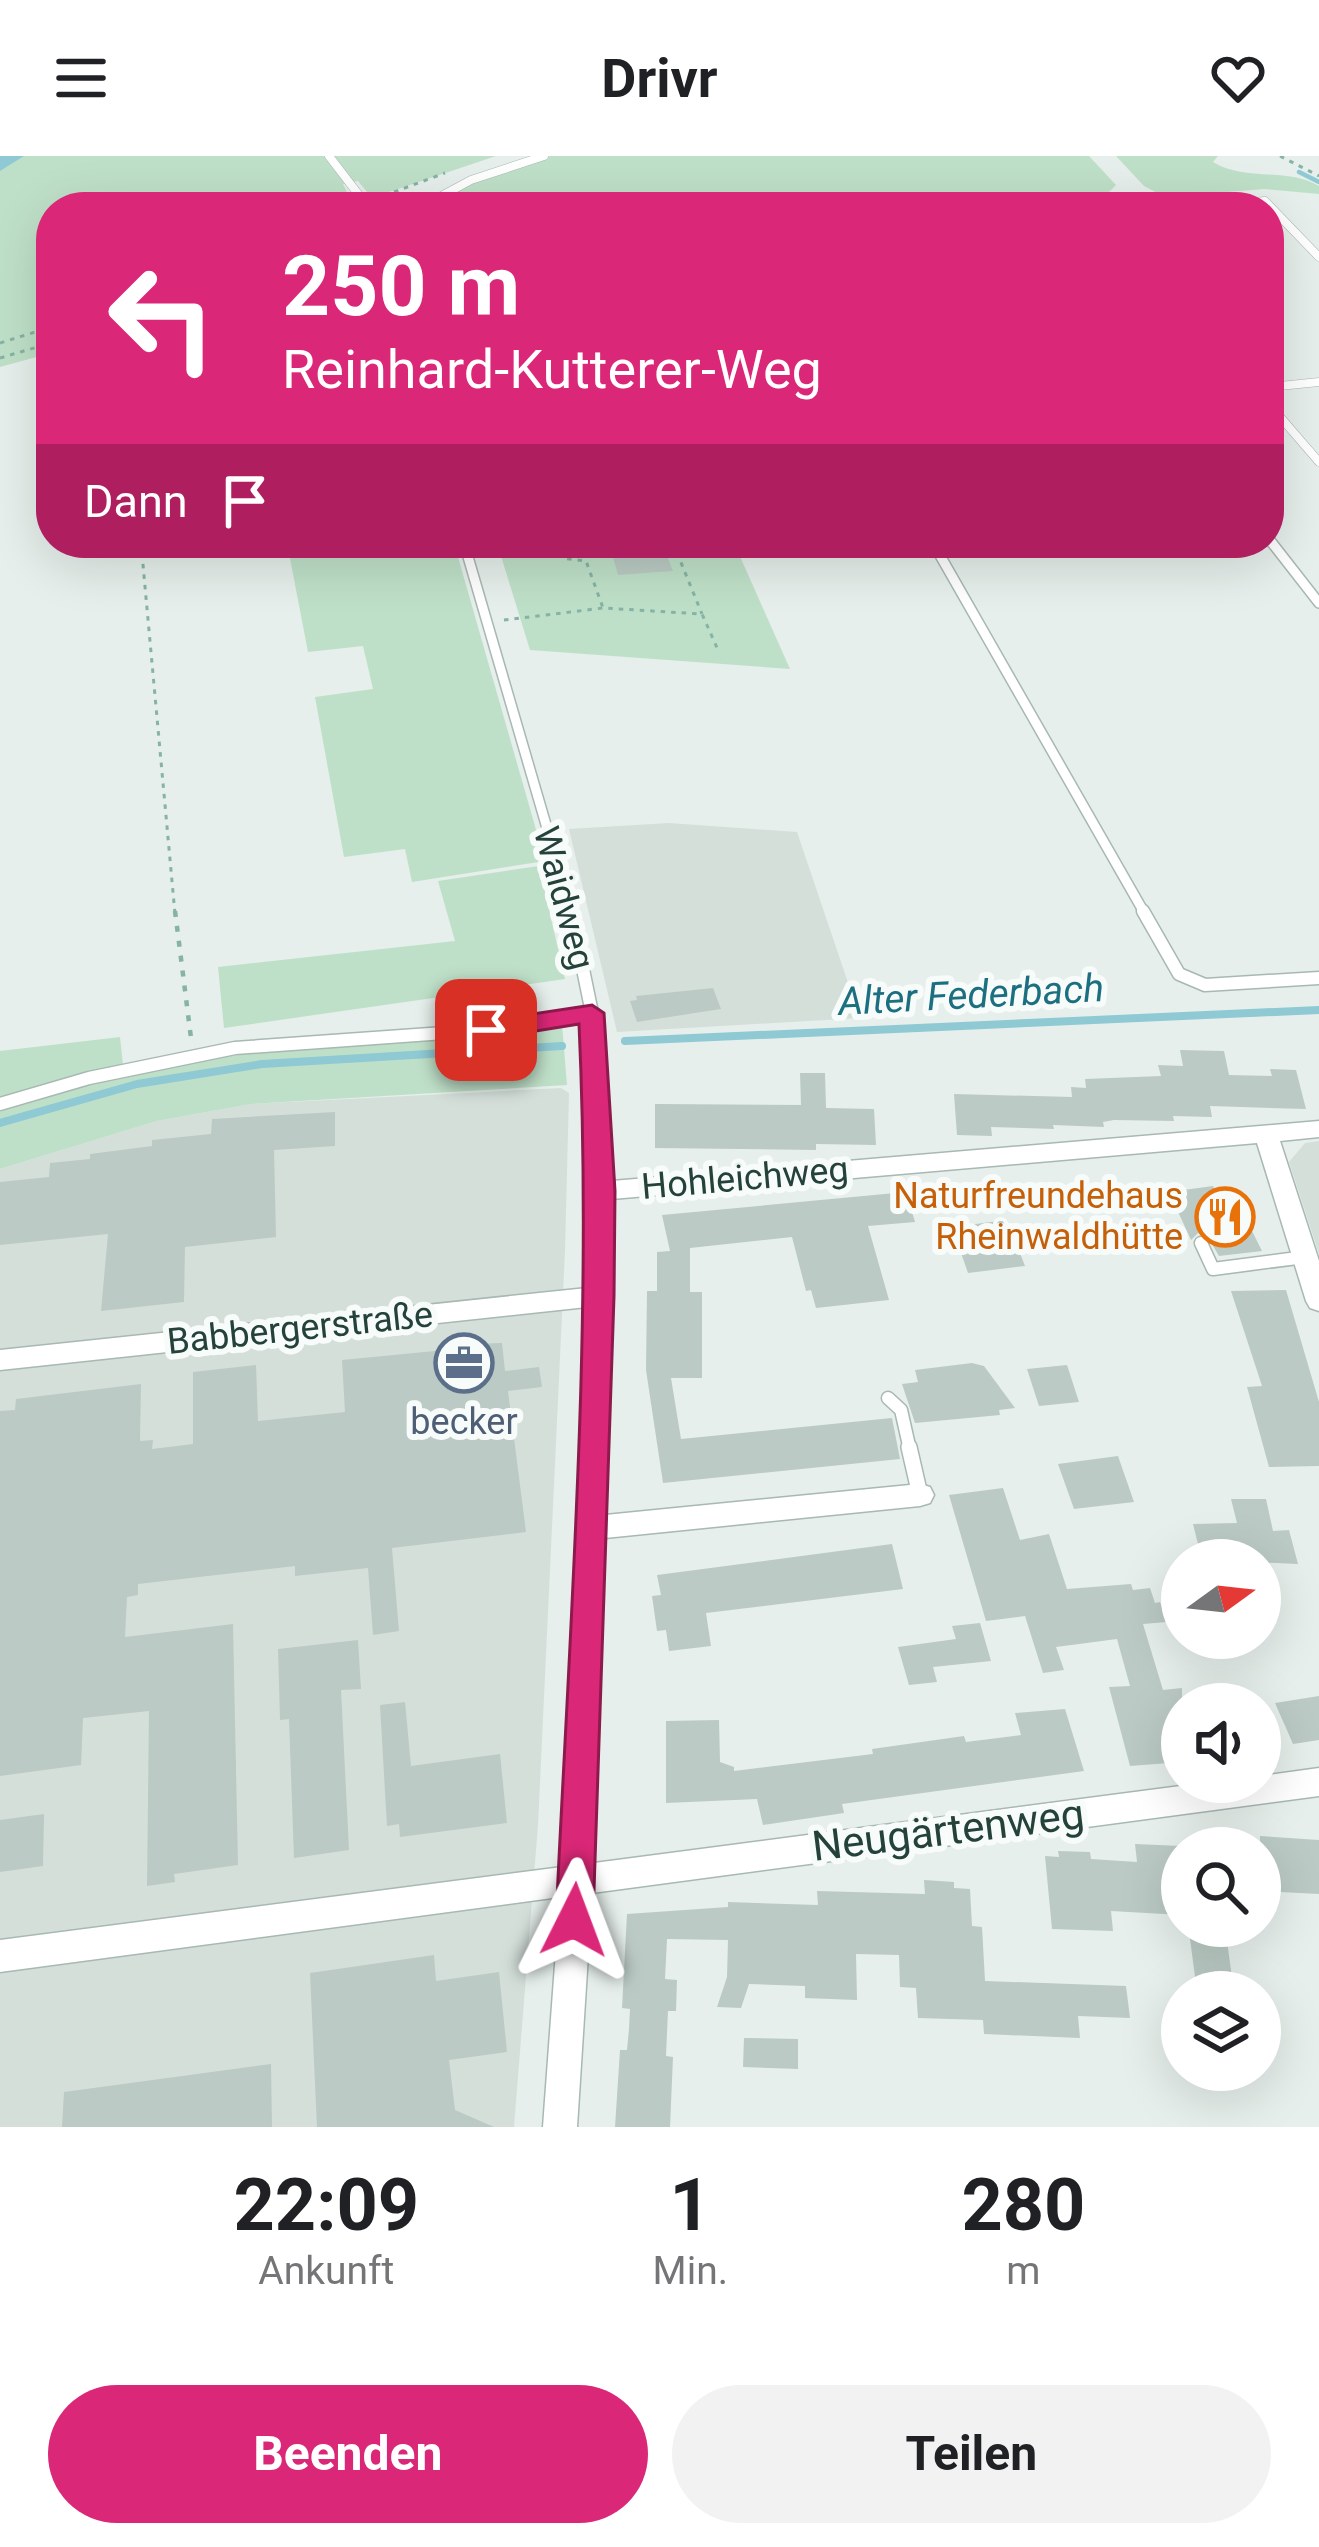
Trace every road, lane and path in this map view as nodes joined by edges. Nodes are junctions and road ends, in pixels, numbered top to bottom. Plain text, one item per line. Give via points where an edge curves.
1 (329, 156) edge
2 (544, 156) edge
3 (1280, 156) edge
4 (1319, 176) edge
5 (356, 192) edge
6 (449, 192) edge
7 (1284, 220) edge
8 (1319, 257) edge
9 (36, 332) edge
10 (0, 343) edge
11 (36, 347) edge
12 (0, 358) edge
13 (1319, 382) edge
14 (1284, 386) edge
15 (1284, 422) edge
16 (1319, 463) edge
17 (141, 558) edge
18 (468, 558) edge
19 (562, 558) edge
20 (679, 558) edge
21 (942, 558) edge
22 (1284, 558) edge
23 (1319, 603) edge
24 (603, 608) junction
25 (702, 614) junction
26 (487, 622) junction
27 (718, 650) dead end
28 (1319, 978) edge
29 (592, 1013) junction
30 (197, 1054) junction
31 (0, 1104) edge
32 (1319, 1129) edge
33 (1266, 1134) junction
34 (601, 1191) junction
35 (1201, 1244) dead end
36 (1305, 1257) junction
37 (600, 1296) junction
38 (1319, 1301) edge
39 (0, 1360) edge
40 (889, 1398) dead end
41 (920, 1495) joint
42 (589, 1528) junction
43 (1319, 1781) edge
44 (577, 1879) junction
45 (0, 1956) edge
46 (560, 2127) edge

1 - 5 lane
2 - 6 lane
3 - 4 path
7 - 8 lane
9 - 10 path
11 - 12 path
13 - 14 lane
15 - 16 lane
17 - 30 path via 183,1000
18 - 26 lane, Waidweg
19 - 24 path via 586,561
20 - 25 path
21 - 28 lane via 1179,974 1205,985
22 - 23 lane
24 - 25 path
24 - 26 path
25 - 27 path
26 - 29 lane, Waidweg via 582,950
29 - 30 lane
29 - 34 street, Waidweg
30 - 31 lane
32 - 33 street, Hohleichweg
33 - 34 street, Hohleichweg
33 - 36 street
34 - 37 street, Waidweg
35 - 36 lane via 1213,1269
36 - 38 street
37 - 39 street, Babbergerstraße
37 - 42 street, Waidweg
40 - 41 lane via 901,1410
41 - 42 street
42 - 44 street, Waidweg
43 - 44 street, Neugärtenweg
44 - 45 street
44 - 46 street, Waidweg

